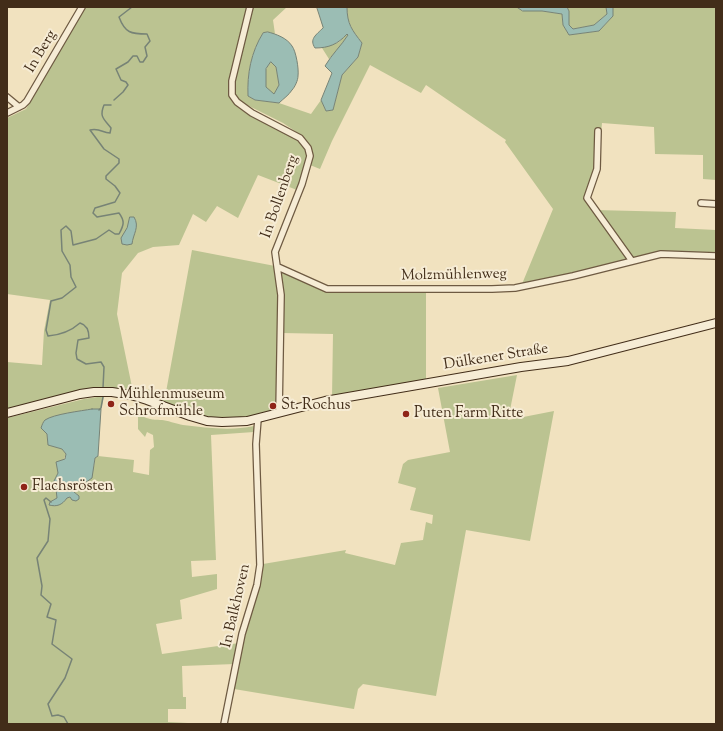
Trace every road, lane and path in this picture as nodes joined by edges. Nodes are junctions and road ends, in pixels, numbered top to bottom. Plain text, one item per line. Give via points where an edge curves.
1 (82, 7) edge
2 (250, 7) edge
3 (7, 97) edge
4 (19, 107) junction
5 (7, 113) edge
6 (598, 131) dead end
7 (702, 204) dead end
8 (716, 204) edge
9 (716, 256) edge
10 (632, 261) junction
11 (278, 267) junction
12 (716, 323) edge
13 (7, 413) edge
14 (279, 413) junction
15 (258, 419) junction
16 (224, 724) edge

1 - 4 street, In Berg via 27,101
2 - 11 street, In Bollenberg via 232,82 232,95 252,113 297,136 308,148 310,156 302,184 275,252
3 - 4 street
4 - 5 street, In Berg
6 - 10 street via 597,169 587,198
7 - 8 street
9 - 10 street, Molzmühlenweg via 661,254
10 - 11 street, Molzmühlenweg via 573,276 492,289 338,290 327,288
11 - 14 street, In Bollenberg via 281,295
12 - 14 main road, Dülkener Straße via 568,361 325,401
13 - 15 main road, Dülkener Straße via 80,394 112,392 131,395 214,422
14 - 15 main road, Dülkener Straße
15 - 16 street, In Balkhoven via 256,444 260,565 257,585 242,634

